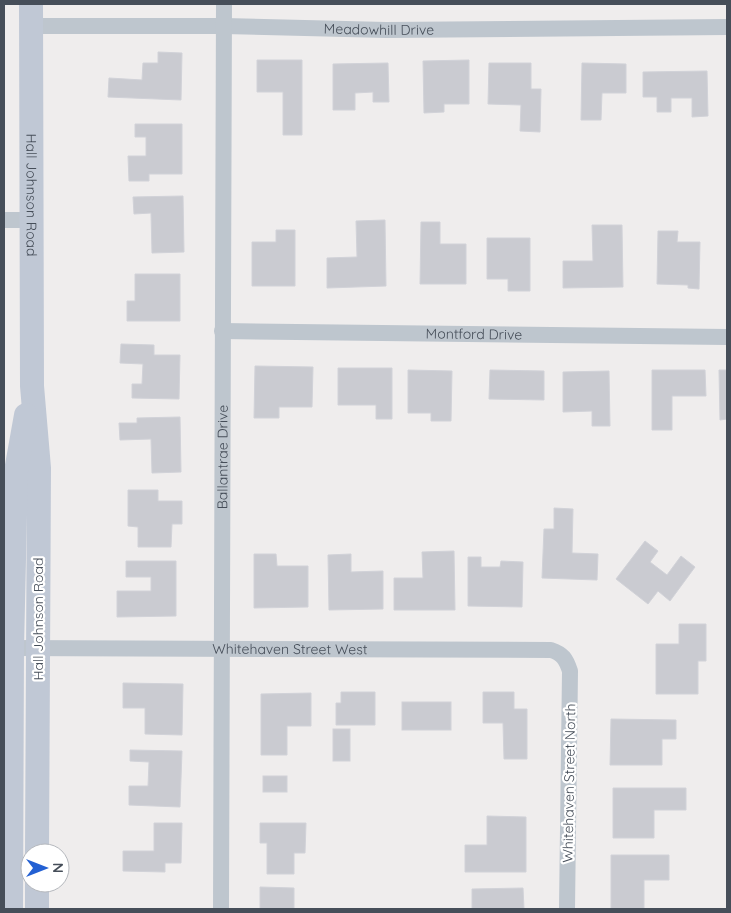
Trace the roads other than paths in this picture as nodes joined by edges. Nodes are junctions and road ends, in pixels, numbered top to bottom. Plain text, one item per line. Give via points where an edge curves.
1 (224, 4) edge
2 (31, 15) edge
3 (224, 26) junction
4 (727, 27) edge
5 (4, 220) edge
6 (33, 220) junction
7 (222, 331) junction
8 (727, 337) edge
9 (32, 386) junction
10 (12, 648) junction
11 (38, 648) junction
12 (222, 649) junction
13 (565, 658) joint
14 (38, 734) junction
15 (8, 735) edge
16 (37, 843) edge
17 (37, 899) edge
18 (9, 906) edge
19 (221, 909) edge
20 (567, 909) edge

1 - 3 street, Ballantrae Drive
2 - 3 street, Meadowhill Drive
2 - 6 main road, Hall Johnson Road
3 - 4 street, Meadowhill Drive via 386,30
3 - 7 street, Ballantrae Drive
5 - 6 street
6 - 9 main road, Hall Johnson Road
7 - 8 street, Montford Drive
7 - 12 street, Ballantrae Drive
9 - 10 main road, Hall Johnson Road via 16,471
9 - 11 main road, Hall Johnson Road via 39,468
10 - 11 street, Whitehaven Street West
10 - 15 main road, Hall Johnson Road
11 - 12 street, Whitehaven Street West
11 - 14 main road, Hall Johnson Road
12 - 13 street, Whitehaven Street West via 551,650
12 - 19 street, Ballantrae Drive
13 - 20 street, Whitehaven Street North via 570,672
14 - 15 street
14 - 16 main road, Hall Johnson Road
15 - 18 main road, Hall Johnson Road
17 - 18 street

